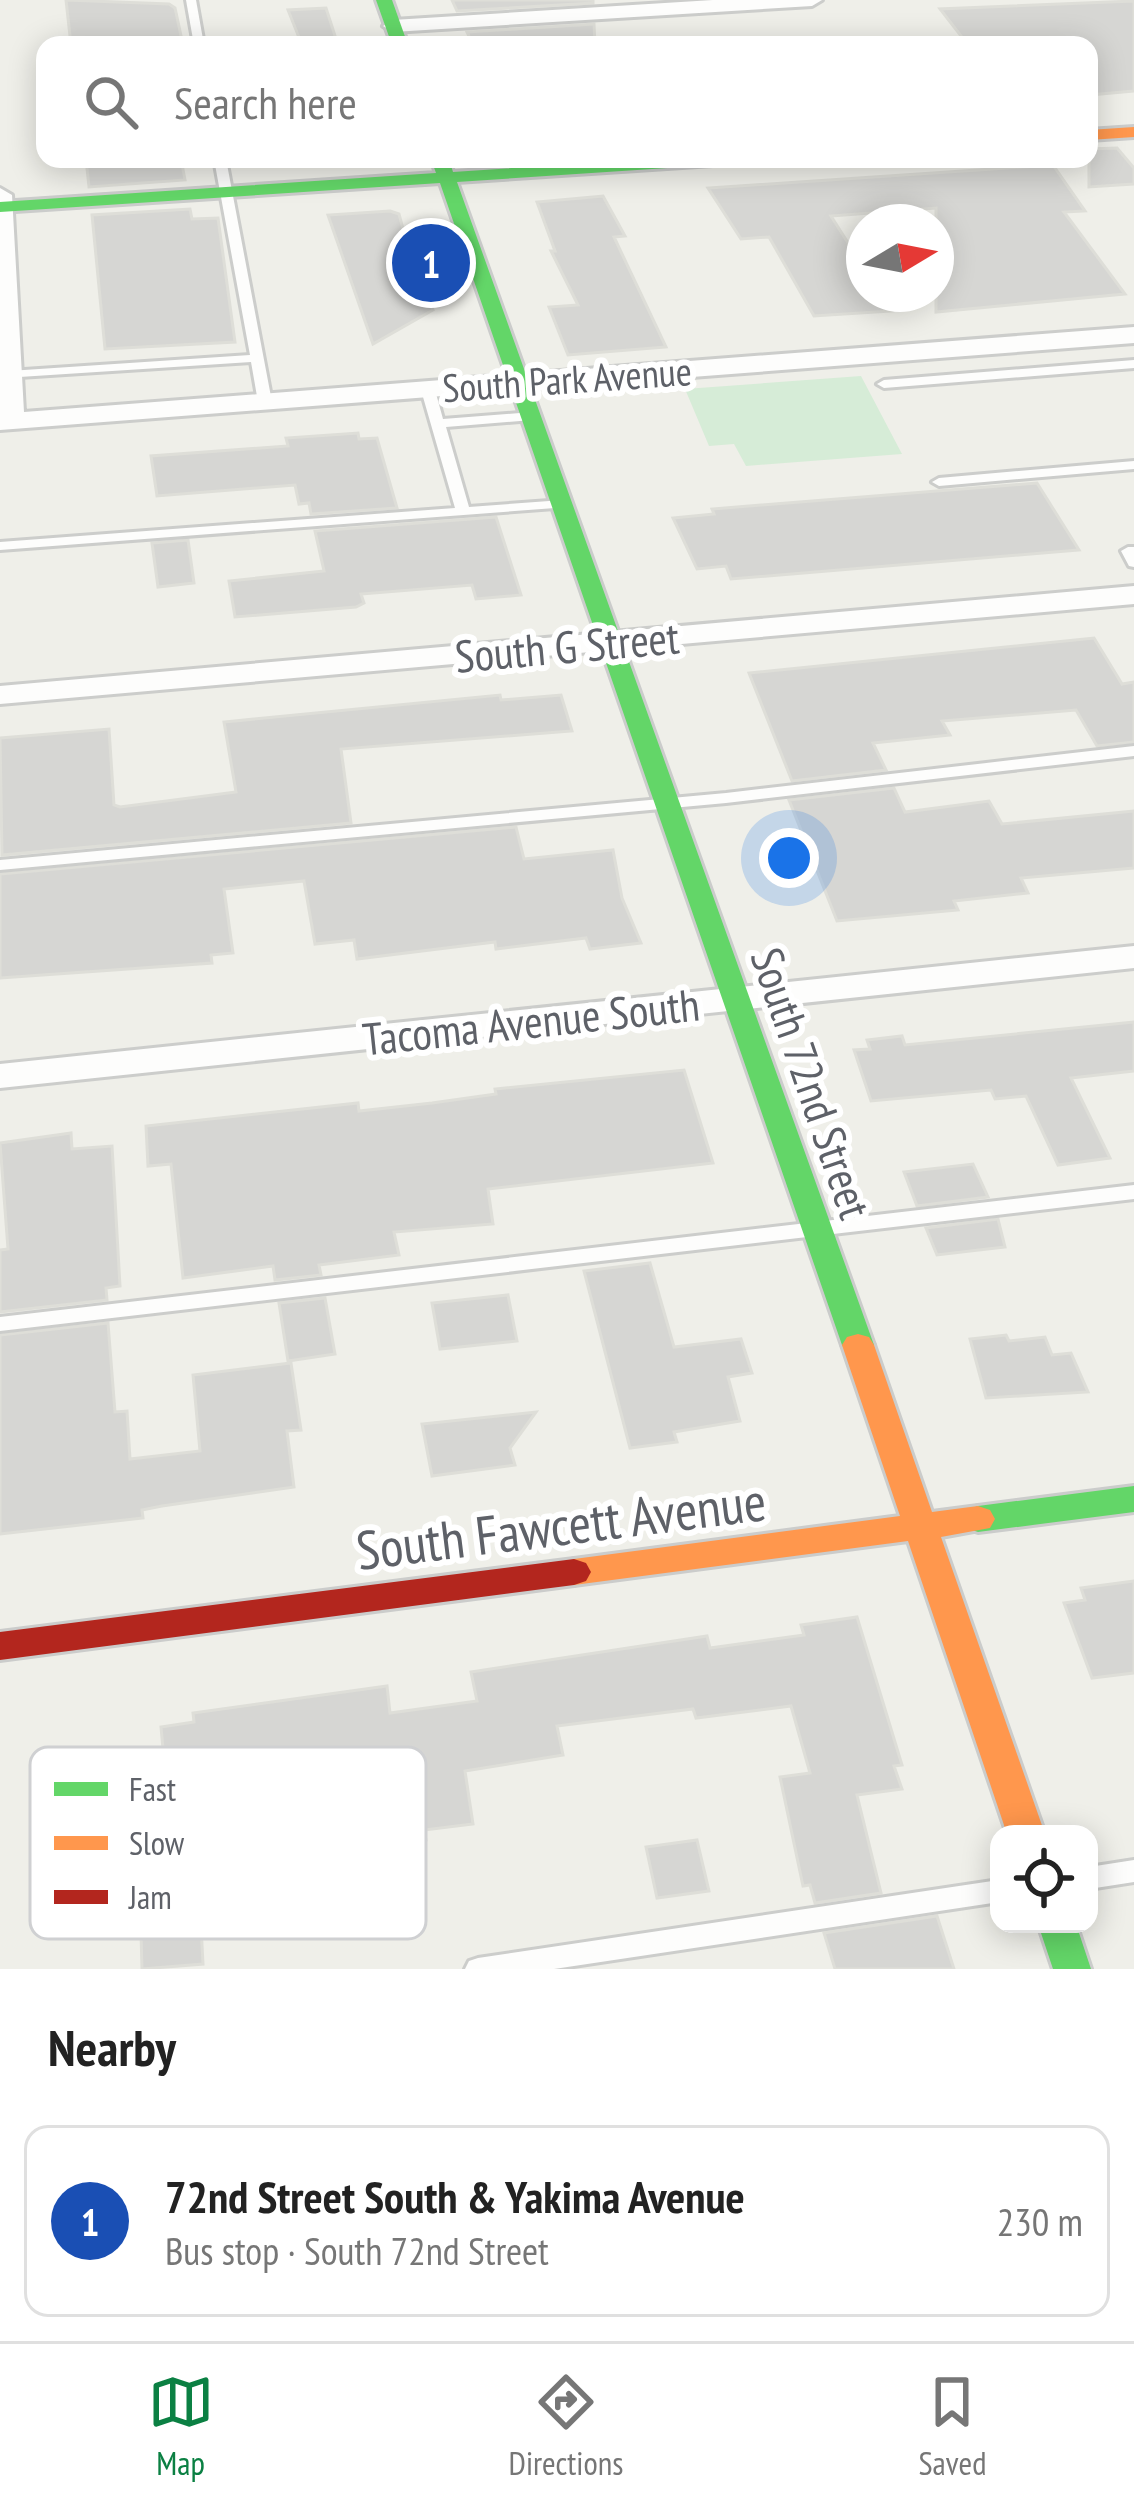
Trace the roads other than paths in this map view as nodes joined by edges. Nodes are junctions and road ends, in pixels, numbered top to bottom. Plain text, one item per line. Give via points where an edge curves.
1 (190, 0) edge
2 (812, 0) edge
3 (392, 24) edge
4 (197, 36) edge
5 (1134, 133) edge
6 (1098, 135) edge
7 (222, 168) edge
8 (444, 168) edge
9 (226, 192) junction
10 (0, 195) edge
11 (0, 207) edge
12 (1134, 335) edge
13 (1040, 343) junction
14 (256, 358) junction
15 (1134, 364) edge
16 (1059, 370) junction
17 (9, 375) junction
18 (520, 382) junction
19 (884, 384) dead end
20 (428, 390) junction
21 (266, 402) junction
22 (532, 416) junction
23 (5, 421) edge
24 (437, 424) junction
25 (1134, 465) edge
26 (939, 482) dead end
27 (563, 504) junction
28 (464, 511) junction
29 (0, 546) edge
30 (1134, 550) edge
31 (1134, 563) edge
32 (1134, 595) edge
33 (612, 642) junction
34 (0, 695) edge
35 (1134, 751) edge
36 (669, 803) junction
37 (0, 865) edge
38 (1134, 957) edge
39 (739, 999) junction
40 (0, 1076) edge
41 (1134, 1192) edge
42 (818, 1229) junction
43 (0, 1324) edge
44 (1134, 1499) edge
45 (921, 1527) junction
46 (0, 1646) edge
47 (1023, 1825) edge
48 (1134, 1871) edge
49 (1098, 1877) edge
50 (990, 1893) edge
51 (1060, 1933) edge
52 (478, 1969) edge
53 (1072, 1969) edge

1 - 4 lane
2 - 3 street
5 - 6 main road
7 - 9 lane
8 - 9 main road
8 - 18 main road, South 72nd Street
9 - 11 main road
9 - 14 lane
10 - 11 street
11 - 17 street
12 - 13 street, South Park Avenue
13 - 16 lane
13 - 18 street, South Park Avenue
14 - 17 lane
14 - 21 lane
15 - 16 lane
16 - 19 lane
17 - 23 street
18 - 20 street, South Park Avenue
18 - 22 main road, South 72nd Street
20 - 21 street, South Park Avenue
20 - 24 lane
21 - 23 street, South Park Avenue
22 - 24 lane
22 - 27 main road, South 72nd Street
24 - 28 lane
25 - 26 lane
27 - 28 lane
27 - 33 main road, South 72nd Street
28 - 29 lane
30 - 31 lane
32 - 33 street, South G Street
33 - 34 street, South G Street
33 - 36 main road, South 72nd Street
35 - 36 lane
36 - 37 lane
36 - 39 main road, South 72nd Street
38 - 39 street, Tacoma Avenue South
39 - 40 street, Tacoma Avenue South
39 - 42 main road, South 72nd Street
41 - 42 lane
42 - 43 lane
42 - 45 main road, South 72nd Street
44 - 45 main road, South Fawcett Avenue
45 - 46 main road, South Fawcett Avenue
45 - 47 main road, South 72nd Street
48 - 49 lane
50 - 52 lane
51 - 53 main road

